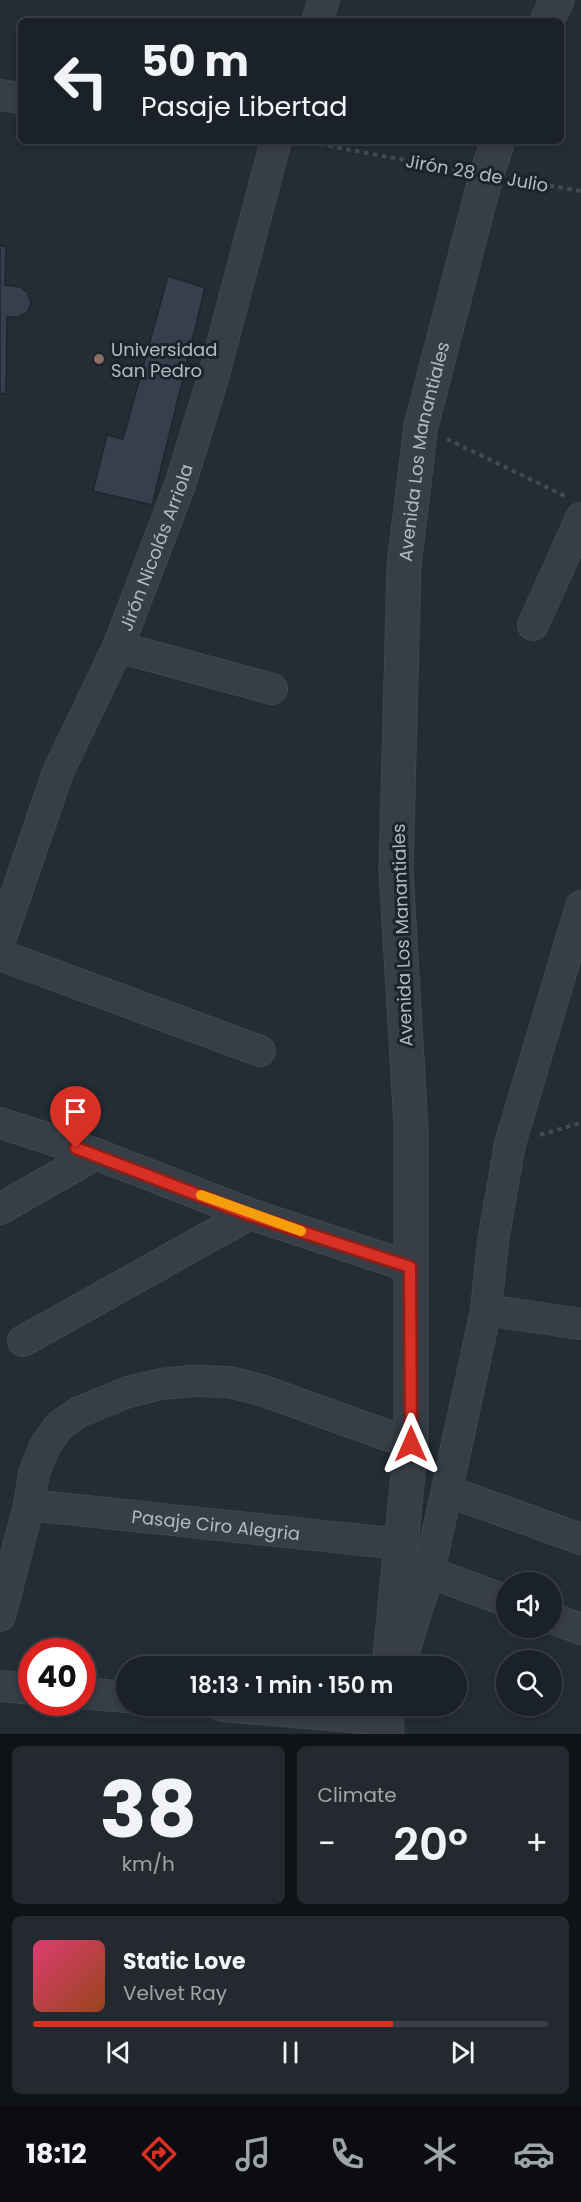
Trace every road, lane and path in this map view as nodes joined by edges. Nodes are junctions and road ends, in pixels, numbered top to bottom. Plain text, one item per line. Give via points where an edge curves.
1 (324, 0) edge
2 (558, 0) edge
3 (318, 18) edge
4 (549, 18) edge
5 (0, 95) edge
6 (18, 98) edge
7 (275, 144) edge
8 (318, 144) edge
9 (497, 144) edge
10 (486, 176) junction
11 (581, 191) edge
12 (421, 426) junction
13 (576, 508) edge
14 (533, 625) dead end
15 (118, 647) junction
16 (272, 689) dead end
17 (581, 906) edge
18 (0, 941) edge
19 (0, 955) edge
20 (260, 1051) dead end
21 (0, 1123) edge
22 (581, 1123) edge
23 (510, 1144) junction
24 (96, 1154) junction
25 (0, 1209) edge
26 (250, 1215) junction
27 (410, 1267) junction
28 (486, 1310) junction
29 (581, 1324) edge
30 (23, 1341) dead end
31 (411, 1444) junction
32 (447, 1491) junction
33 (29, 1505) junction
34 (581, 1539) edge
35 (401, 1544) junction
36 (429, 1572) junction
37 (496, 1597) edge
38 (0, 1616) edge
39 (562, 1622) edge
40 (581, 1629) edge
41 (390, 1656) edge
42 (403, 1656) edge
43 (0, 1686) edge
44 (18, 1688) edge
45 (96, 1694) edge
46 (116, 1696) edge
47 (339, 1716) edge
48 (386, 1720) edge

1 - 3 street
2 - 4 street
5 - 6 street
7 - 15 street, Jirón Nicolás Arriola via 213,378 180,485
8 - 10 path, Jirón 28 de Julio
9 - 10 street, Avenida Los Manantiales
10 - 11 path, Jirón 28 de Julio
10 - 12 street, Avenida Los Manantiales
12 - 13 path
12 - 27 street, Avenida Los Manantiales via 404,565 396,859 411,1127
13 - 14 street
15 - 16 street
15 - 18 street, Jirón Nicolás Arriola via 58,772
17 - 23 street
19 - 20 street
21 - 24 street
22 - 23 path
23 - 28 street
24 - 25 street
24 - 26 street
26 - 27 street
26 - 30 street
27 - 31 street, Avenida Los Manantiales
28 - 29 street
28 - 32 street
31 - 33 street via 230,1382 161,1384 128,1392 79,1412 59,1426 34,1473
31 - 35 street, Avenida Los Manantiales
32 - 34 street
32 - 36 street
33 - 35 street, Pasaje Ciro Alegria
33 - 38 street
35 - 41 street, Avenida Los Manantiales
36 - 37 street
36 - 42 street
39 - 40 street
43 - 44 street
45 - 46 street
47 - 48 street

